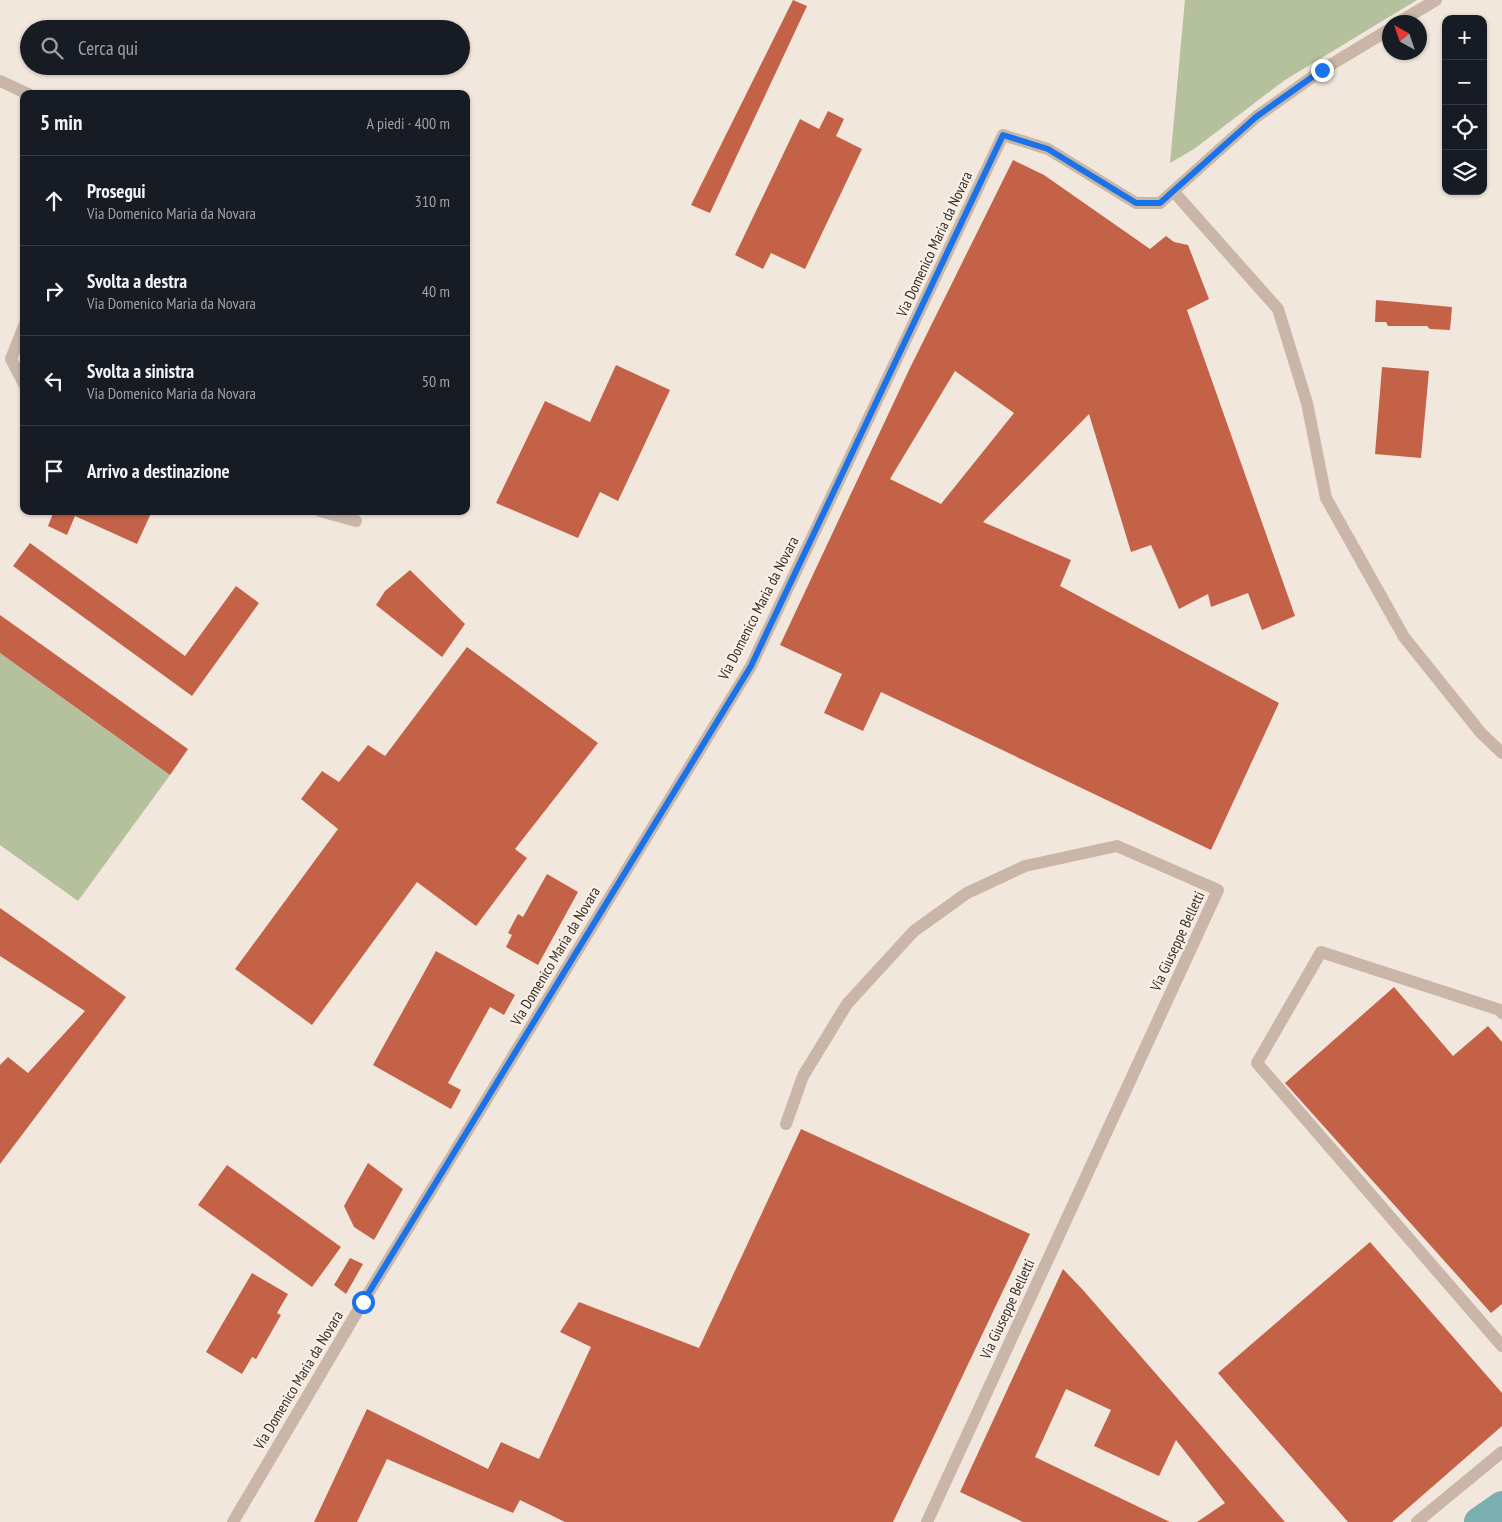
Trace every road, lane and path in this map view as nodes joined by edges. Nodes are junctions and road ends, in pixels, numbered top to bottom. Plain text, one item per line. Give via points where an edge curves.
1 (1436, 0) edge
2 (1411, 15) edge
3 (1382, 34) edge
4 (0, 81) edge
5 (20, 90) edge
6 (1174, 192) junction
7 (20, 336) edge
8 (20, 376) edge
9 (334, 515) edge
10 (356, 521) dead end
11 (1502, 753) edge
12 (1502, 1013) edge
13 (786, 1124) dead end
14 (1502, 1346) edge
15 (1502, 1452) edge
16 (233, 1522) edge
17 (927, 1522) edge
18 (1417, 1522) edge

1 - 2 street
3 - 6 street, Via Domenico Maria da Novara via 1322,70 1256,117
4 - 5 street
6 - 11 street via 1278,309 1307,403 1326,498 1404,637 1481,733
6 - 16 street, Via Domenico Maria da Novara via 1160,203 1136,203 1048,149 1003,135 751,666 363,1302
7 - 8 street via 11,359
9 - 10 street
12 - 14 street via 1321,952 1257,1063
13 - 17 street, Via Giuseppe Belletti via 803,1076 847,1004 914,931 967,893 1025,866 1117,846 1218,890
15 - 18 street

